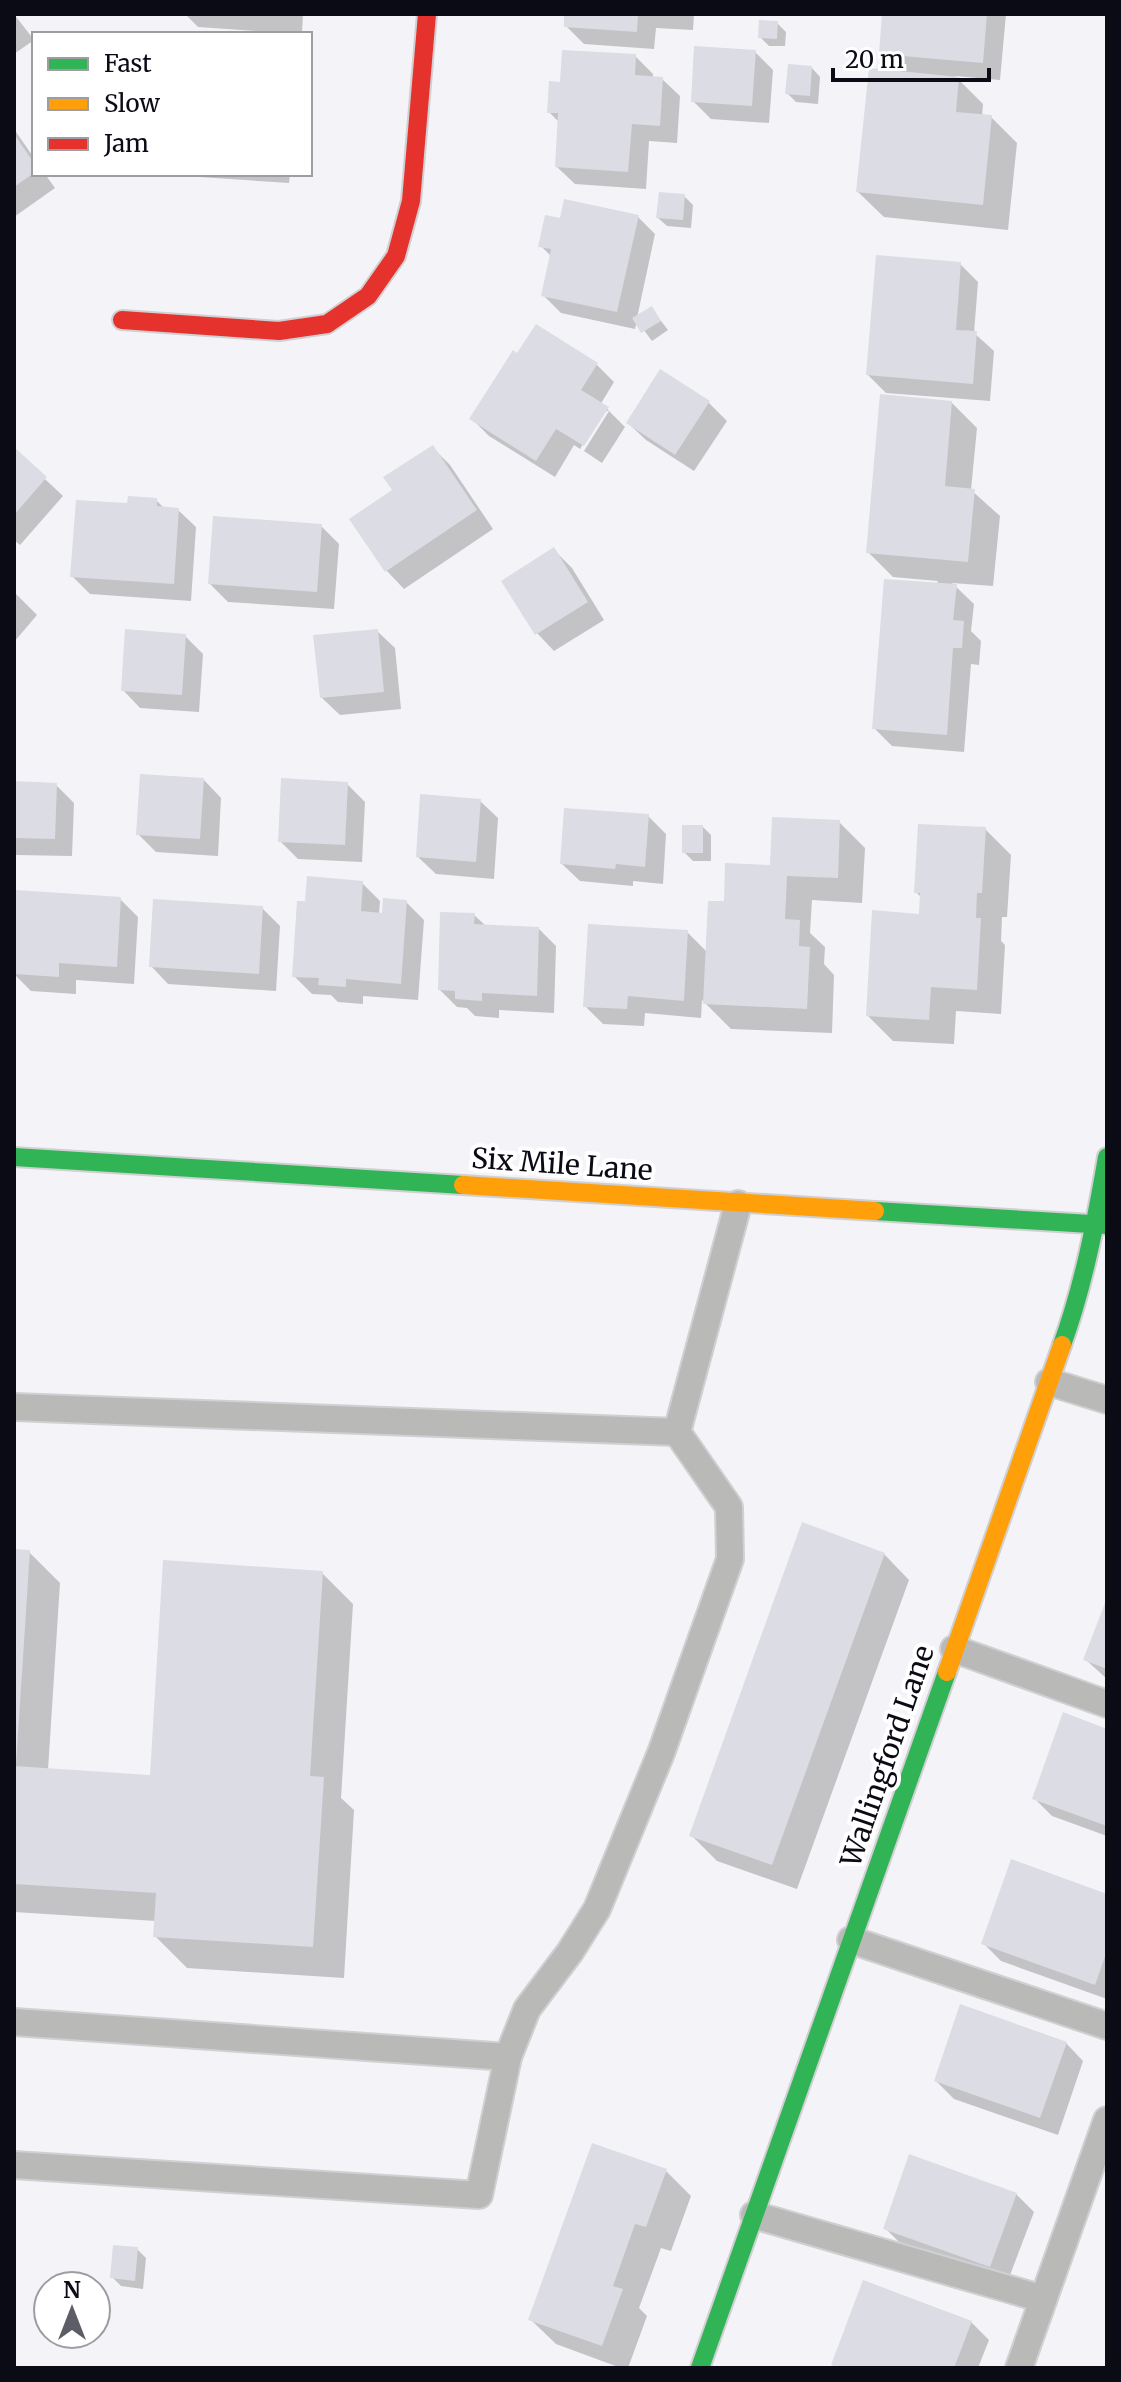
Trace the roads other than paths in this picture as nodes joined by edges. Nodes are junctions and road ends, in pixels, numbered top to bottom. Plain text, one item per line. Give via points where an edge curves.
1 (427, 14) edge
2 (122, 320) dead end
3 (14, 1157) edge
4 (1107, 1157) edge
5 (738, 1204) junction
6 (1102, 1225) edge
7 (1049, 1382) junction
8 (1107, 1400) edge
9 (14, 1407) edge
10 (677, 1432) junction
11 (954, 1649) junction
12 (1107, 1704) edge
13 (851, 1940) junction
14 (14, 2022) edge
15 (1107, 2026) edge
16 (508, 2057) junction
17 (1107, 2120) edge
18 (14, 2165) edge
19 (754, 2215) junction
20 (1043, 2299) junction
21 (700, 2368) edge
22 (1019, 2368) edge

1 - 2 street via 411,201 396,256 368,296 327,324 279,331
3 - 5 street, Six Mile Lane
4 - 6 street, Wallingford Lane
5 - 6 street, Six Mile Lane
5 - 10 lane
6 - 7 street, Wallingford Lane
7 - 8 lane
7 - 11 street, Wallingford Lane
9 - 10 lane
10 - 16 lane via 729,1507 730,1559 661,1753 597,1909 527,2009
11 - 12 lane
11 - 13 street, Wallingford Lane
13 - 15 lane
13 - 19 street, Wallingford Lane
14 - 16 lane
16 - 18 lane via 479,2195
17 - 20 lane
19 - 20 lane
19 - 21 street, Wallingford Lane
20 - 22 lane

